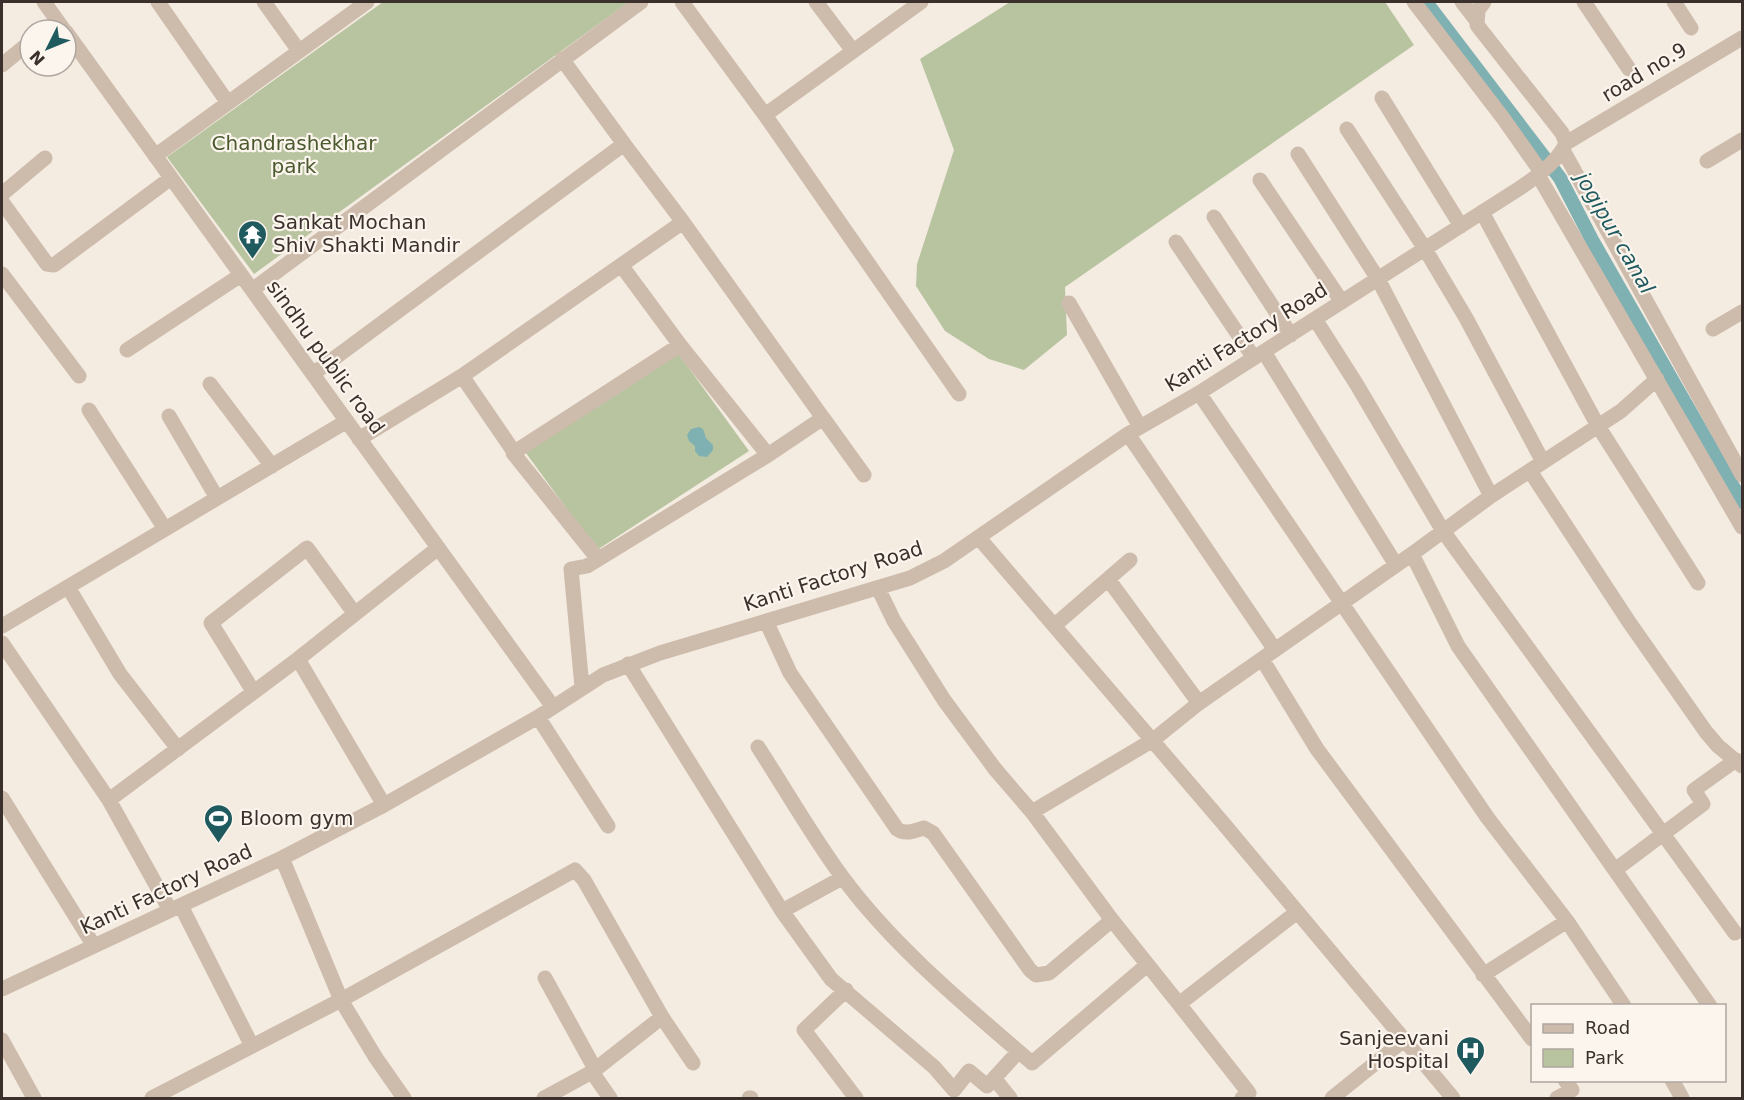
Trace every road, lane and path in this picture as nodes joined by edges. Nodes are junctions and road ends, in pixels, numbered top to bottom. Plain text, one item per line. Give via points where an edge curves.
1 (44, 2) edge
2 (158, 2) edge
3 (264, 2) edge
4 (367, 2) edge
5 (641, 2) edge
6 (682, 2) edge
7 (816, 2) edge
8 (921, 2) edge
9 (1414, 2) edge
10 (1462, 2) edge
11 (1484, 2) edge
12 (1584, 2) edge
13 (1674, 2) edge
14 (55, 18) edge
15 (1476, 20) junction
16 (1691, 28) dead end
17 (1743, 38) edge
18 (78, 50) edge
19 (299, 51) junction
20 (853, 51) junction
21 (18, 52) edge
22 (562, 59) junction
23 (2, 65) edge
24 (1629, 69) dead end
25 (1382, 98) dead end
26 (228, 103) junction
27 (765, 115) junction
28 (1347, 129) dead end
29 (1743, 140) edge
30 (624, 144) junction
31 (1563, 149) junction
32 (1298, 154) dead end
33 (155, 156) junction
34 (45, 158) dead end
35 (1707, 161) dead end
36 (1541, 172) junction
37 (171, 178) junction
38 (1260, 180) dead end
39 (2, 194) edge
40 (2, 202) edge
41 (1482, 212) junction
42 (1214, 217) dead end
43 (683, 222) junction
44 (1461, 226) junction
45 (1176, 242) dead end
46 (1425, 249) junction
47 (621, 265) junction
48 (2, 274) edge
49 (241, 275) junction
50 (1378, 279) junction
51 (252, 290) junction
52 (1342, 302) junction
53 (1070, 303) dead end
54 (1743, 312) edge
55 (1315, 319) junction
56 (1713, 329) dead end
57 (1291, 335) junction
58 (680, 345) junction
59 (127, 350) dead end
60 (1259, 355) junction
61 (313, 374) junction
62 (79, 376) dead end
63 (462, 376) junction
64 (1657, 379) junction
65 (210, 384) dead end
66 (1199, 393) junction
67 (959, 394) dead end
68 (89, 410) dead end
69 (170, 416) dead end
70 (823, 418) junction
71 (346, 421) junction
72 (1598, 426) junction
73 (1134, 431) junction
74 (359, 439) junction
75 (514, 452) junction
76 (768, 456) junction
77 (1543, 462) junction
78 (272, 466) junction
79 (1530, 471) junction
80 (864, 475) dead end
81 (1743, 475) edge
82 (1491, 496) junction
83 (217, 498) junction
84 (1743, 527) edge
85 (165, 529) junction
86 (1443, 531) junction
87 (979, 538) junction
88 (438, 548) junction
89 (1412, 554) junction
90 (598, 560) junction
91 (1130, 560) dead end
92 (1396, 565) junction
93 (1108, 579) junction
94 (1698, 583) dead end
95 (68, 587) junction
96 (878, 588) junction
97 (1342, 602) junction
98 (355, 614) junction
99 (765, 621) junction
100 (1055, 625) junction
101 (2, 626) edge
102 (2, 644) edge
103 (1268, 655) junction
104 (298, 659) junction
105 (628, 664) junction
106 (582, 687) junction
107 (253, 691) junction
108 (1199, 703) junction
109 (553, 706) junction
110 (538, 717) junction
111 (1152, 740) junction
112 (758, 747) dead end
113 (178, 749) junction
114 (1739, 763) edge
115 (2, 798) edge
116 (109, 800) junction
117 (384, 805) junction
118 (1032, 812) junction
119 (608, 826) dead end
120 (1664, 834) junction
121 (282, 858) junction
122 (1615, 870) junction
123 (843, 878) junction
124 (175, 908) junction
125 (782, 911) junction
126 (1297, 912) junction
127 (1112, 920) junction
128 (1567, 921) junction
129 (1736, 933) dead end
130 (94, 946) junction
131 (1148, 964) junction
132 (1484, 975) junction
133 (545, 978) dead end
134 (2, 989) edge
135 (846, 990) junction
136 (341, 1000) junction
137 (1179, 1004) junction
138 (1623, 1004) edge
139 (1709, 1004) edge
140 (662, 1017) junction
141 (1531, 1036) edge
142 (2, 1040) edge
143 (1404, 1040) junction
144 (252, 1046) junction
145 (1018, 1052) junction
146 (693, 1063) dead end
147 (593, 1071) junction
148 (994, 1078) junction
149 (1566, 1082) edge
150 (1673, 1082) edge
151 (1248, 1097) edge
152 (34, 1098) edge
153 (152, 1098) edge
154 (404, 1098) edge
155 (544, 1098) edge
156 (610, 1098) edge
157 (856, 1098) edge
158 (1010, 1098) edge
159 (1332, 1098) edge
160 (1453, 1098) edge
161 (1557, 1098) edge
162 (1682, 1098) edge

1 - 14 street, sindhu public road
2 - 26 street
3 - 19 street
4 - 19 street
5 - 22 street
6 - 27 street
7 - 20 street
8 - 20 street
9 - 36 street
10 - 15 street
11 - 15 street
12 - 24 street
13 - 16 street
15 - 31 street via 1482,33 1562,133
17 - 31 street, road no.9
18 - 33 street, sindhu public road
19 - 26 street
20 - 27 street
21 - 23 street
22 - 30 street
22 - 51 street
25 - 44 street
26 - 33 street
27 - 67 street
28 - 46 street
29 - 35 street
30 - 43 street
30 - 61 street
31 - 36 street, Kanti Factory Road
31 - 81 street
32 - 50 street
33 - 37 street, sindhu public road
34 - 39 street
36 - 41 street, Kanti Factory Road
36 - 64 street
37 - 40 street via 54,266 46,264
37 - 49 street, sindhu public road
38 - 52 street
41 - 44 street, Kanti Factory Road
41 - 72 street
42 - 57 street
43 - 47 street
43 - 70 street
44 - 46 street, Kanti Factory Road
45 - 60 street
46 - 50 street, Kanti Factory Road
46 - 77 street
47 - 58 street
47 - 63 street
48 - 62 street
49 - 51 street, sindhu public road
49 - 59 street
50 - 52 street, Kanti Factory Road
50 - 82 street
51 - 61 street, sindhu public road
52 - 55 street, Kanti Factory Road
53 - 73 street
54 - 56 street
55 - 57 street, Kanti Factory Road
55 - 86 street
57 - 60 street, Kanti Factory Road
58 - 75 street
58 - 76 street
60 - 66 street, Kanti Factory Road
60 - 92 street
61 - 71 street, sindhu public road
63 - 74 street
63 - 75 street
64 - 72 street
64 - 84 street
65 - 78 street
66 - 73 street, Kanti Factory Road
66 - 97 street
68 - 85 street
69 - 83 street
70 - 76 street
70 - 80 street
71 - 74 street, sindhu public road
71 - 78 street
72 - 77 street
72 - 94 street
73 - 87 street, Kanti Factory Road
73 - 103 street
74 - 88 street, sindhu public road
75 - 90 street
76 - 90 street
77 - 79 street
78 - 83 street
79 - 82 street
79 - 114 street via 1706,732
82 - 86 street
83 - 85 street
85 - 95 street
86 - 89 street
86 - 120 street
87 - 96 street, Kanti Factory Road via 910,578
87 - 100 street
88 - 98 street
88 - 109 street, sindhu public road
89 - 92 street
89 - 122 street via 1458,646
90 - 106 street via 572,569
91 - 93 street
92 - 97 street
93 - 100 street
93 - 108 street
95 - 101 street
95 - 113 street via 120,674
96 - 99 street, Kanti Factory Road
96 - 118 street via 944,700
97 - 103 street
97 - 128 street via 1487,817
98 - 104 street
98 - 107 street via 307,548 211,623
99 - 105 street, Kanti Factory Road
99 - 127 street via 790,673 897,829 906,833 924,828 933,833 1030,970 1036,975 1049,973
100 - 111 street
102 - 116 street
103 - 108 street
103 - 132 street via 1317,749
104 - 107 street
104 - 117 street
105 - 106 street, Kanti Factory Road
105 - 125 street
106 - 109 street, Kanti Factory Road
107 - 113 street
108 - 111 street
109 - 110 street, Kanti Factory Road
110 - 117 street, Kanti Factory Road
110 - 119 street
111 - 118 street
111 - 126 street
112 - 123 street
113 - 116 street
114 - 120 street via 1694,790 1704,804
115 - 130 street
116 - 124 street
117 - 121 street, Kanti Factory Road
118 - 127 street
120 - 122 street
120 - 129 street
121 - 124 street, Kanti Factory Road
121 - 136 street
122 - 139 street
123 - 125 street
123 - 145 street via 879,922
124 - 130 street, Kanti Factory Road
124 - 144 street
125 - 135 street via 831,978
126 - 137 street
126 - 143 street
127 - 131 street
128 - 132 street
128 - 138 street
130 - 134 street, Kanti Factory Road
131 - 137 street
131 - 145 street via 1032,1063
132 - 141 street
133 - 147 street
135 - 148 street via 934,1067 954,1090 969,1071 987,1086
135 - 157 street via 804,1030
136 - 140 street via 575,870
136 - 144 street
136 - 154 street
137 - 151 street
140 - 146 street
140 - 147 street
142 - 152 street
143 - 159 street
143 - 160 street
144 - 153 street
145 - 148 street
147 - 155 street
147 - 156 street
148 - 158 street
149 - 161 street via 1572,1090
150 - 162 street

